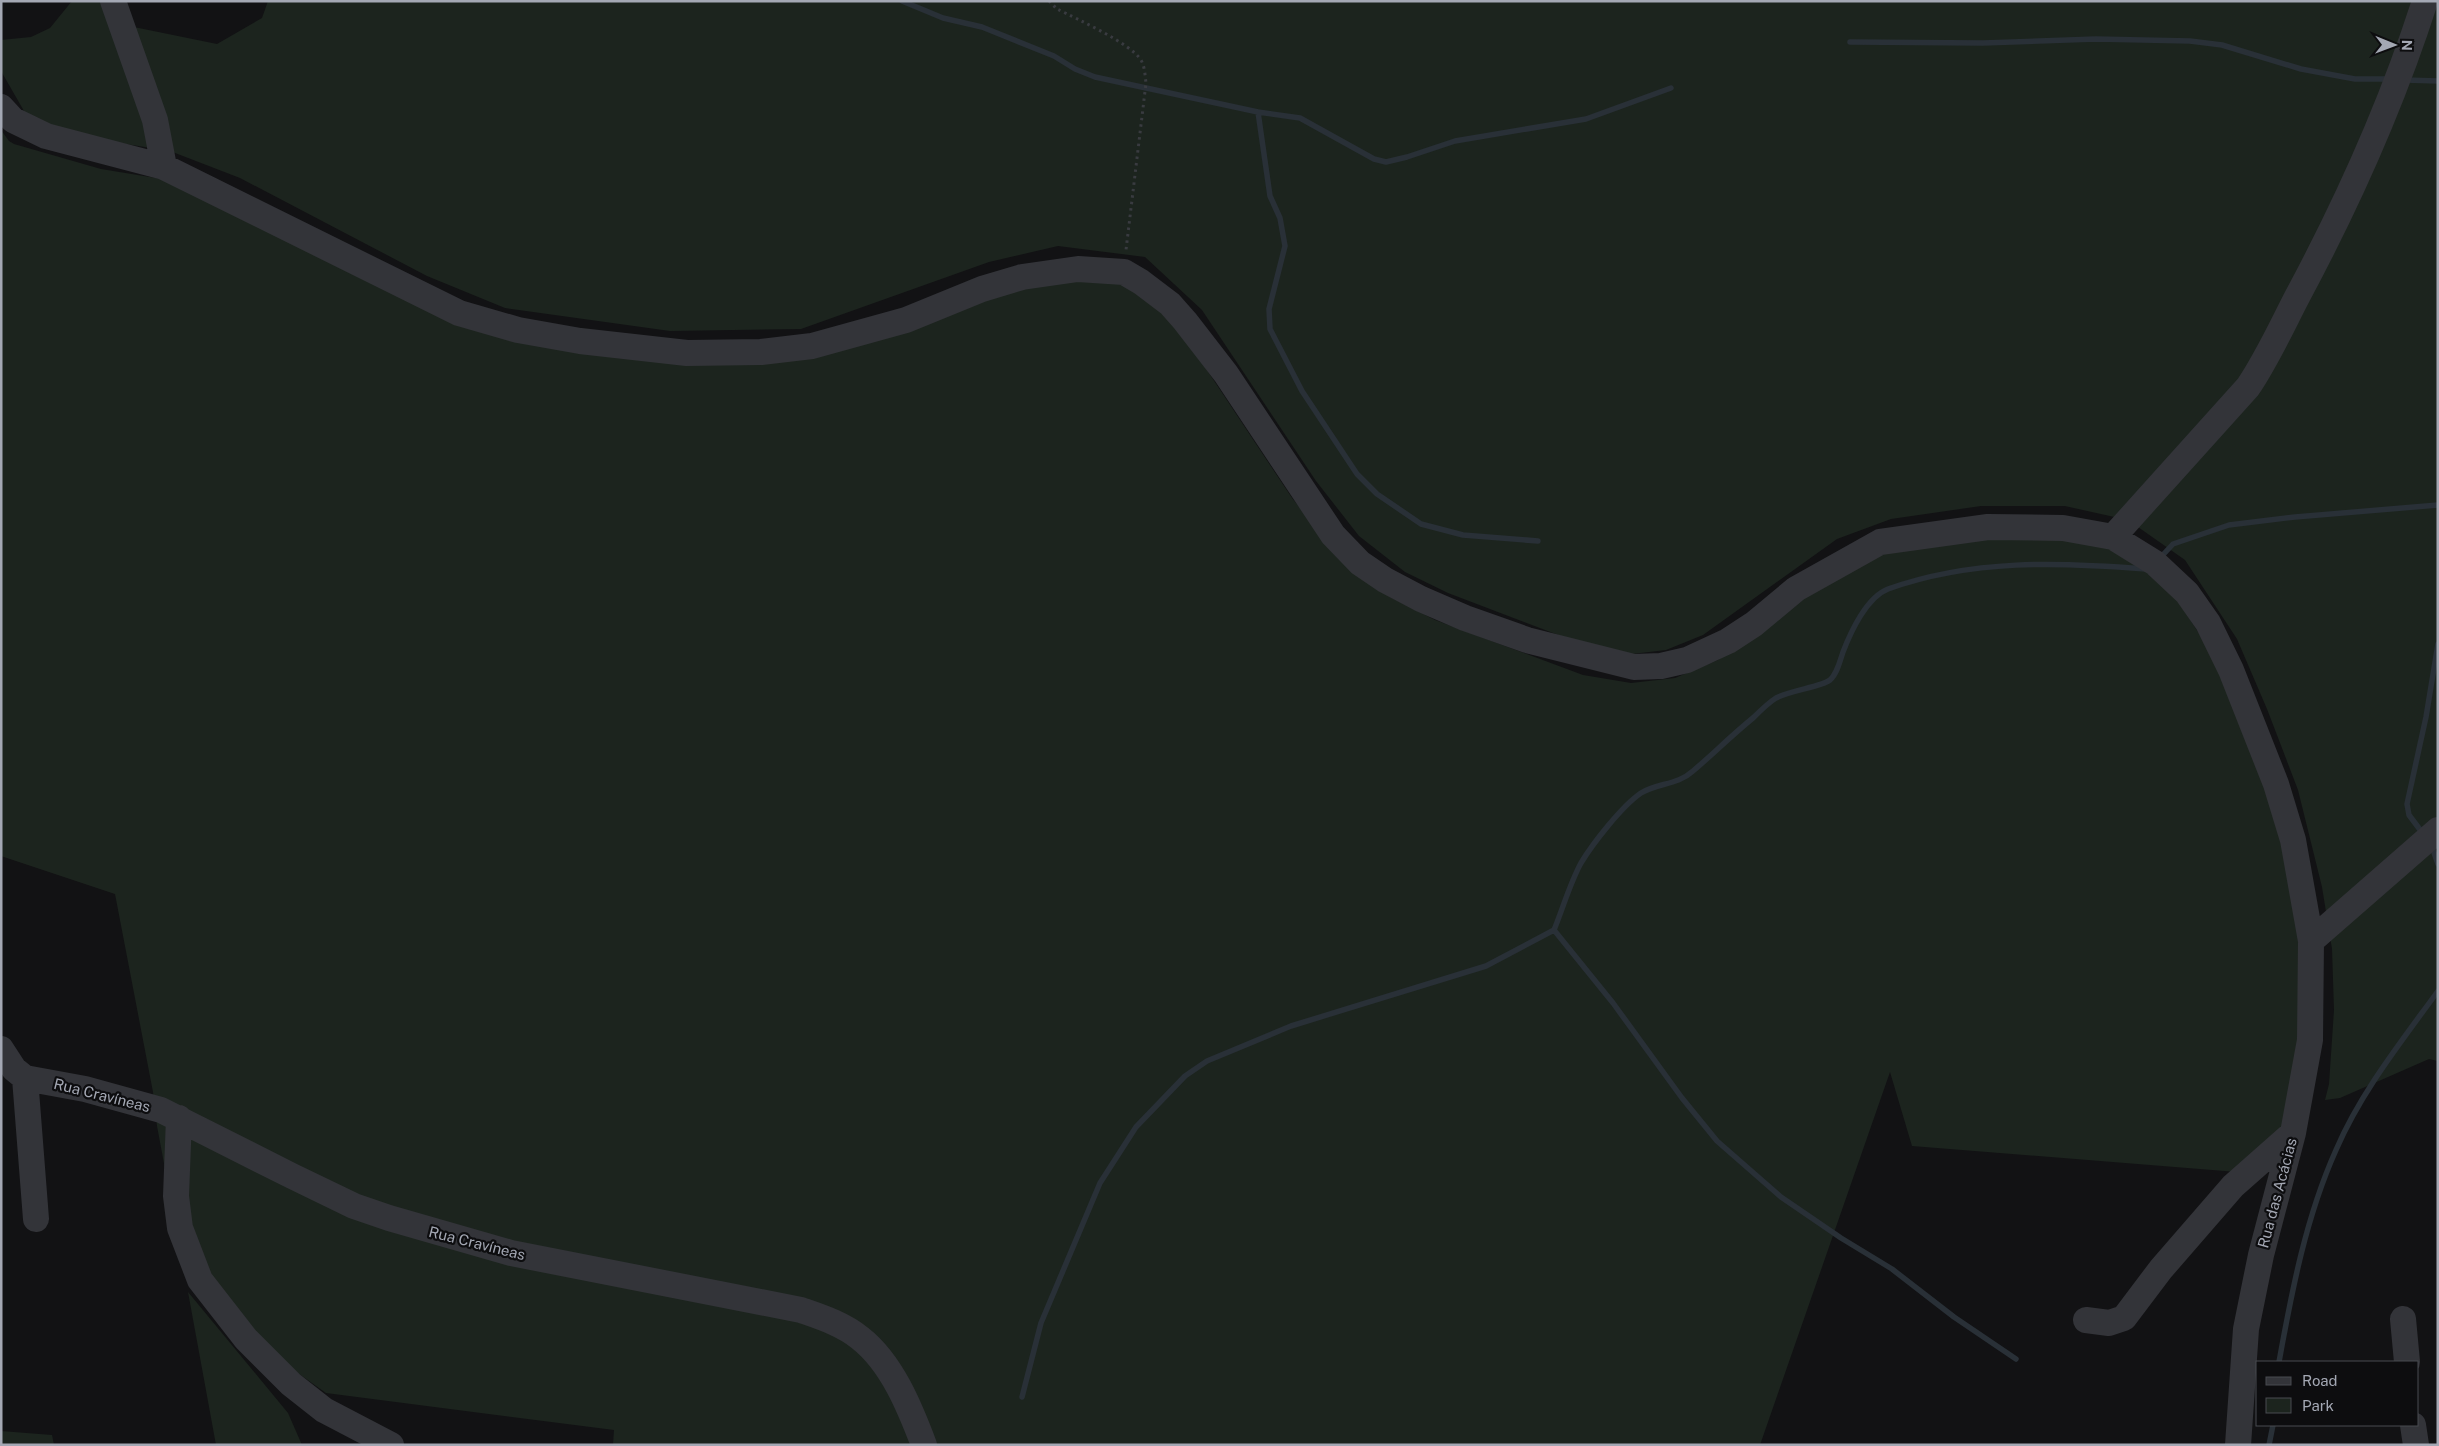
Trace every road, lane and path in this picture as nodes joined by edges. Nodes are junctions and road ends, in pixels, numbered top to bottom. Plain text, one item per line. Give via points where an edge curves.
1 (113, 1) edge
2 (1049, 1) edge
3 (2426, 1) edge
4 (2, 108) edge
5 (164, 167) junction
6 (1124, 272) junction
7 (2113, 537) junction
8 (2438, 830) edge
9 (2311, 941) junction
10 (1, 1049) edge
11 (25, 1078) junction
12 (179, 1118) junction
13 (2293, 1133) junction
14 (36, 1219) dead end
15 (2403, 1319) dead end
16 (2086, 1320) dead end
17 (2406, 1361) edge
18 (2413, 1426) edge
19 (391, 1445) edge
20 (924, 1445) edge
21 (2238, 1445) edge
22 (2416, 1445) edge

1 - 5 street via 155,120
2 - 6 path via 1057,9 1129,49 1144,69 1146,83
3 - 7 street via 2370,151 2263,365 2248,387
4 - 5 street via 13,120 46,136
5 - 6 street via 459,313 518,330 580,341 687,353 760,352 812,346 906,320 982,289 1022,277 1078,269
6 - 7 street via 1170,304 1185,321 1226,374 1333,536 1360,563 1413,595 1527,640 1634,667 1661,666 1687,660 1728,641 1796,589 1880,542 1988,527 2063,528
7 - 9 street, Rua das Acácias via 2155,563 2187,593 2208,623 2232,670 2279,794 2292,840
8 - 9 street
9 - 13 street, Rua das Acácias via 2310,1040
10 - 11 street via 14,1070
11 - 12 street, Rua Cravíneas via 129,1100
11 - 14 street
12 - 19 street via 176,1196 180,1228 200,1280 246,1340 291,1384 324,1410
12 - 20 street, Rua Cravíneas via 354,1206 416,1227 511,1253 801,1310 825,1318 860,1338 881,1361 896,1382
13 - 16 street via 2233,1186 2161,1269 2124,1318 2109,1323
13 - 21 street, Rua das Acácias via 2261,1255 2246,1329
15 - 17 street
18 - 22 street

